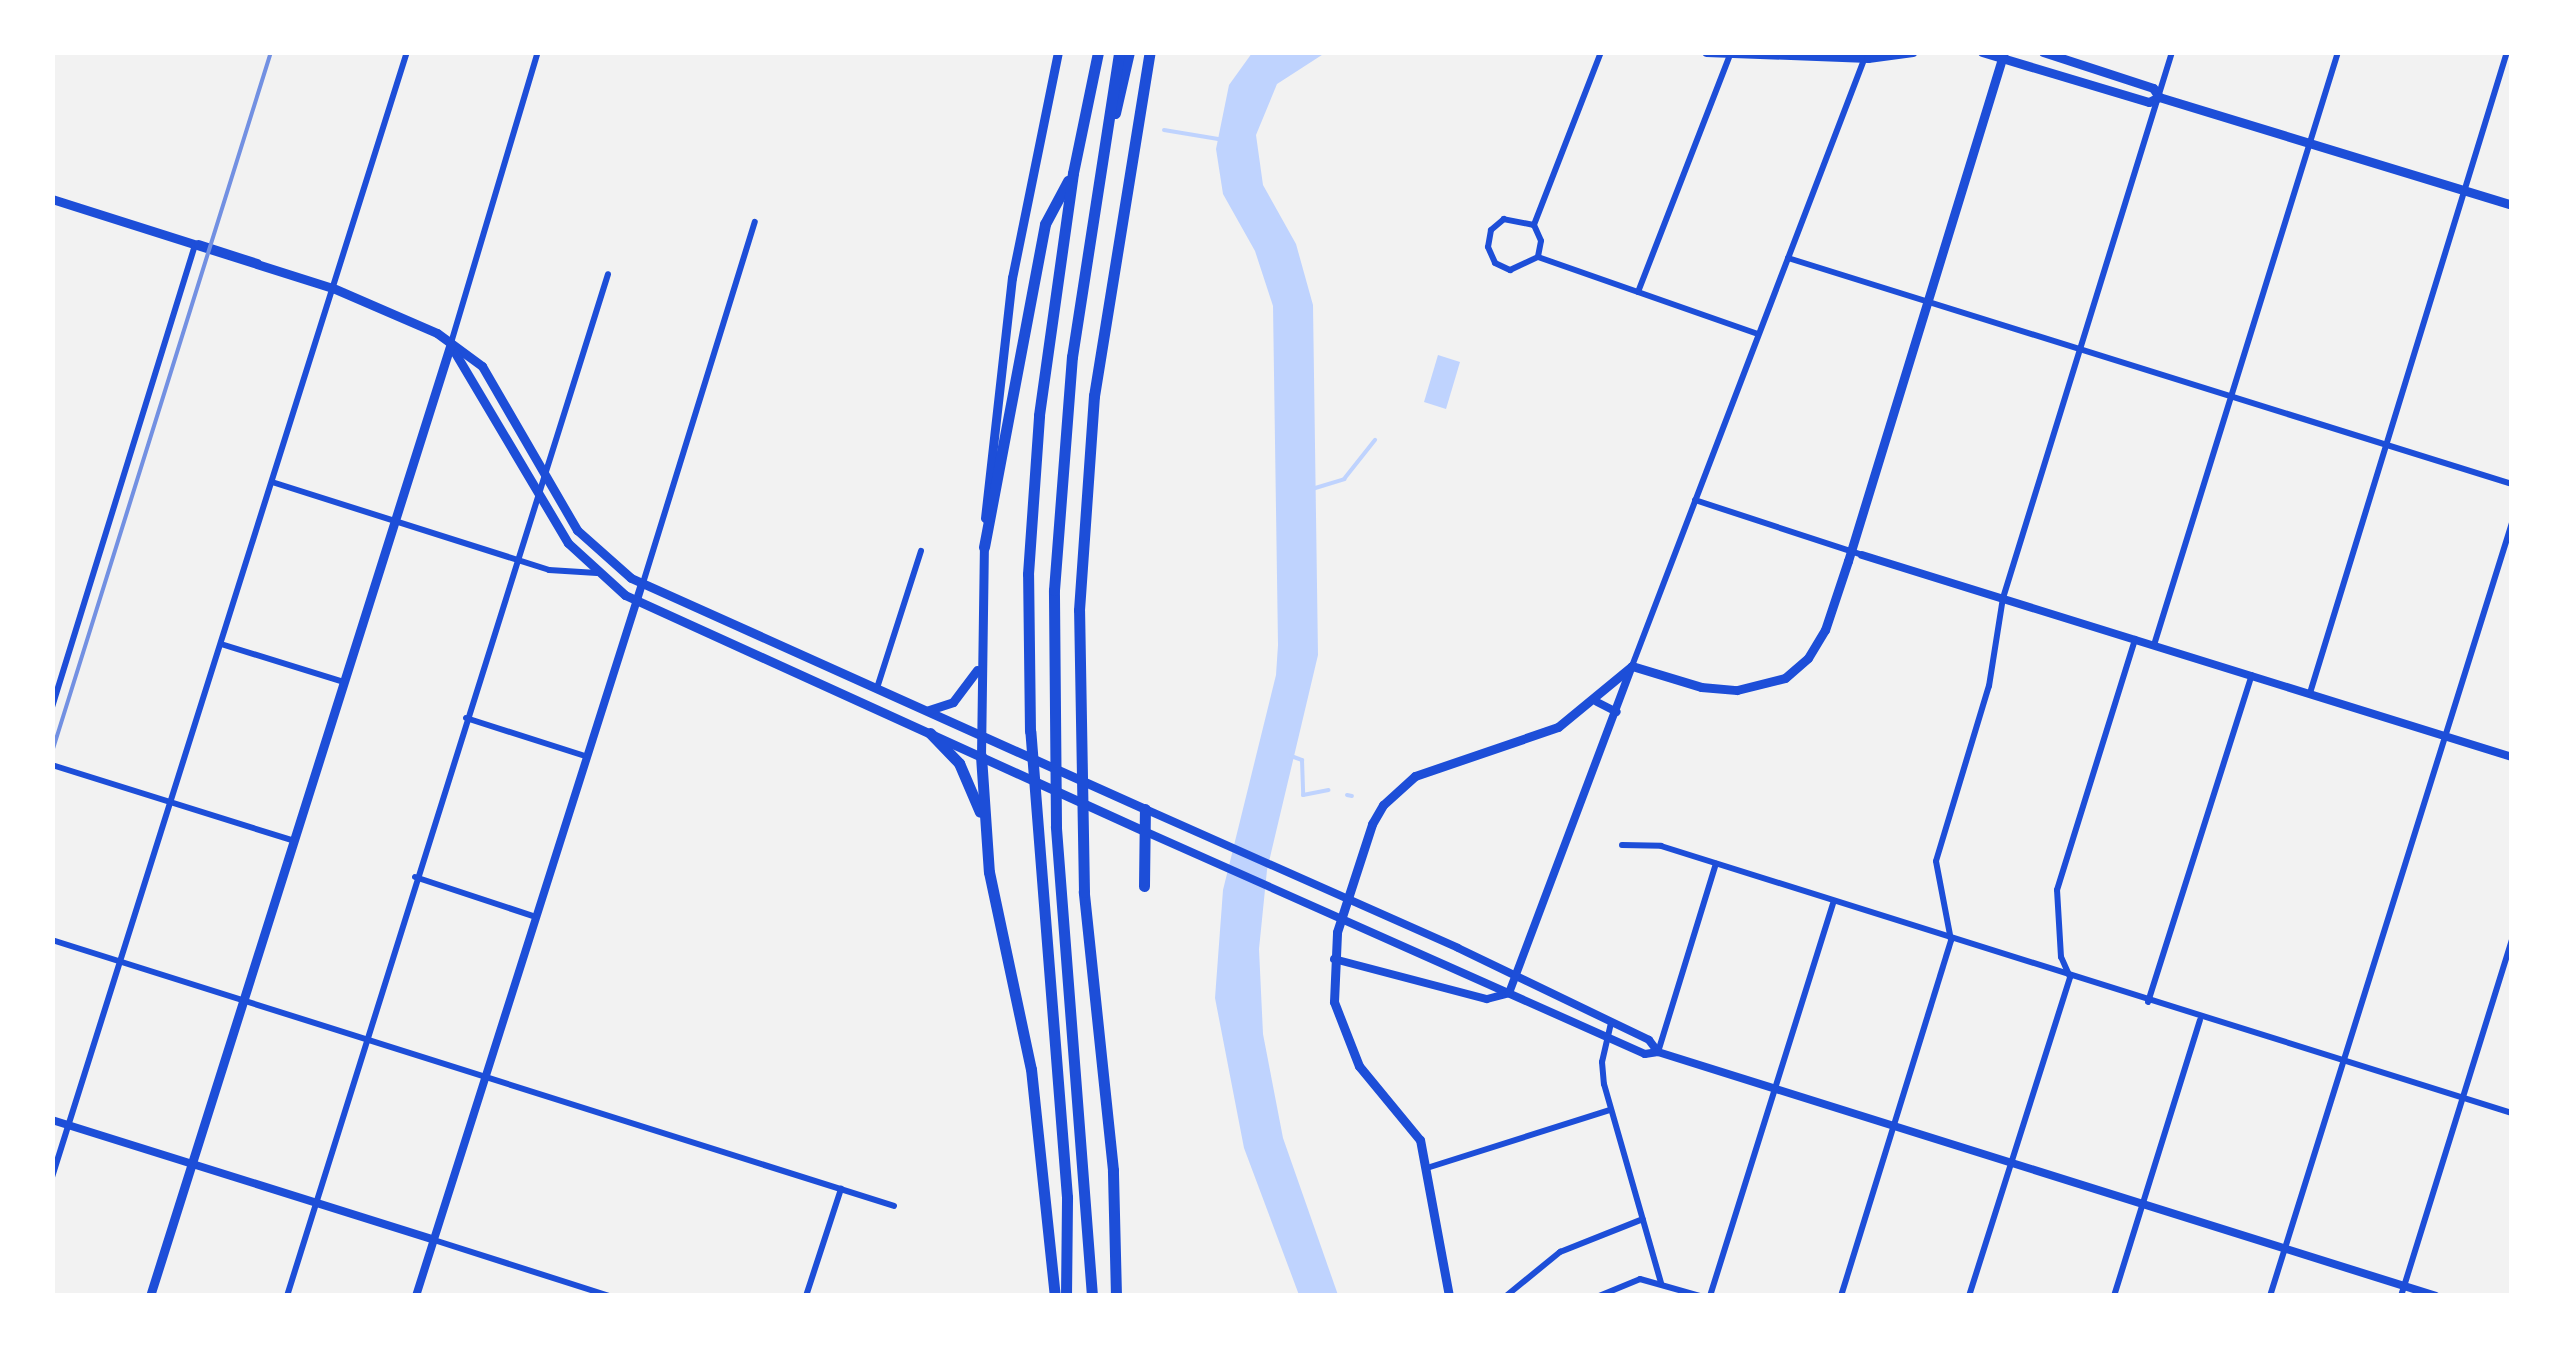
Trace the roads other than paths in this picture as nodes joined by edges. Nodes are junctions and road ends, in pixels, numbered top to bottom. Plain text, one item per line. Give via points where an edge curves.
1 (407, 52) edge
2 (1058, 52) edge
3 (1098, 52) edge
4 (1119, 52) edge
5 (1130, 52) edge
6 (1150, 52) edge
7 (1601, 52) edge
8 (1706, 52) edge
9 (1913, 52) edge
10 (1982, 52) edge
11 (2043, 52) edge
12 (2172, 52) edge
13 (2338, 52) edge
14 (2507, 52) edge
15 (1730, 54) edge
16 (2004, 54) edge
17 (537, 55) dead end
18 (1867, 55) edge
19 (2159, 97) junction
20 (2309, 146) junction
21 (1073, 171) junction
22 (1100, 174) junction
23 (2465, 191) junction
24 (52, 199) edge
25 (2512, 205) edge
26 (755, 222) dead end
27 (1534, 225) junction
28 (196, 244) junction
29 (1538, 257) junction
30 (1788, 258) junction
31 (608, 274) dead end
32 (333, 288) junction
33 (1638, 292) junction
34 (1929, 302) junction
35 (1758, 334) junction
36 (450, 343) junction
37 (2078, 349) junction
38 (2231, 397) junction
39 (2386, 445) junction
40 (544, 475) junction
41 (272, 482) junction
42 (2512, 484) edge
43 (538, 498) junction
44 (1695, 500) junction
45 (394, 519) junction
46 (2512, 522) edge
47 (984, 547) junction
48 (921, 551) dead end
49 (1850, 552) junction
50 (1862, 554) joint
51 (518, 559) junction
52 (598, 573) junction
53 (642, 584) junction
54 (2003, 598) junction
55 (636, 602) junction
56 (2135, 639) junction
57 (768, 641) junction
58 (221, 644) junction
59 (2154, 645) junction
60 (762, 659) junction
61 (1632, 666) junction
62 (978, 668) junction
63 (2252, 675) junction
64 (344, 682) junction
65 (877, 688) junction
66 (2310, 693) junction
67 (1596, 702) junction
68 (52, 707) edge
69 (928, 710) junction
70 (1617, 712) junction
71 (466, 718) junction
72 (930, 733) junction
73 (2445, 736) junction
74 (983, 737) junction
75 (585, 756) junction
76 (2512, 757) edge
77 (985, 758) junction
78 (52, 765) edge
79 (171, 802) junction
80 (1145, 809) junction
81 (984, 821) junction
82 (1144, 831) junction
83 (294, 841) junction
84 (1622, 845) dead end
85 (1716, 864) junction
86 (416, 877) junction
87 (1144, 886) dead end
88 (1833, 902) junction
89 (536, 917) junction
90 (2512, 939) edge
91 (52, 940) edge
92 (1952, 940) junction
93 (1334, 959) junction
94 (120, 961) junction
95 (1515, 977) junction
96 (2070, 977) junction
97 (1509, 993) junction
98 (244, 1000) junction
99 (2148, 1002) junction
100 (2200, 1019) junction
101 (1611, 1023) junction
102 (1606, 1038) junction
103 (367, 1039) junction
104 (1658, 1052) junction
105 (2342, 1064) junction
106 (485, 1076) junction
107 (1775, 1088) junction
108 (2462, 1098) junction
109 (1610, 1110) junction
110 (2512, 1112) edge
111 (52, 1120) edge
112 (1894, 1124) junction
113 (69, 1125) junction
114 (2012, 1162) junction
115 (192, 1164) junction
116 (1430, 1167) junction
117 (52, 1177) edge
118 (840, 1189) junction
119 (316, 1203) junction
120 (2144, 1203) junction
121 (894, 1206) dead end
122 (1642, 1219) junction
123 (434, 1240) junction
124 (2284, 1249) junction
125 (1662, 1283) junction
126 (2404, 1286) junction
127 (150, 1296) edge
128 (287, 1296) edge
129 (416, 1296) edge
130 (610, 1296) edge
131 (806, 1296) edge
132 (1055, 1296) edge
133 (1066, 1296) edge
134 (1092, 1296) edge
135 (1116, 1296) edge
136 (1449, 1296) edge
137 (1506, 1296) edge
138 (1598, 1296) edge
139 (1700, 1296) edge
140 (1710, 1296) edge
141 (1841, 1296) edge
142 (1970, 1296) edge
143 (2114, 1296) edge
144 (2270, 1296) edge
145 (2400, 1296) edge
146 (2436, 1296) edge

1 - 32 street
2 - 47 main road via 997,379
3 - 21 highway
4 - 22 highway
5 - 22 highway
6 - 135 highway via 1094,396 1079,610 1084,892 1114,1170
7 - 27 street
8 - 15 main road
9 - 18 main road
10 - 16 main road
11 - 19 main road via 2153,88
12 - 19 street
13 - 20 street
14 - 23 street
15 - 18 main road
15 - 33 street
16 - 19 main road via 2148,102
16 - 34 main road
17 - 36 street
18 - 30 street
19 - 20 main road
19 - 37 street
20 - 23 main road
20 - 38 street
21 - 47 highway via 1045,224
21 - 133 highway via 1039,415 1027,651 1067,1197
22 - 134 highway via 1083,269 1054,590 1056,826
23 - 25 main road
23 - 39 street
24 - 28 main road
26 - 53 street
27 - 29 street via 1542,240
27 - 29 street via 1504,219 1491,230 1488,247 1495,262 1510,270
28 - 32 main road
28 - 68 street
29 - 33 street
30 - 34 street
30 - 35 street
31 - 40 street
32 - 36 main road via 386,307
32 - 41 street
33 - 35 street
34 - 37 street
34 - 49 main road
35 - 44 street
36 - 40 main road via 482,366
36 - 43 main road
36 - 45 main road
37 - 38 street
37 - 54 street
38 - 39 street
38 - 59 street
39 - 42 street
39 - 66 street
40 - 43 street
40 - 53 main road via 577,530
41 - 45 street
41 - 58 street
43 - 51 street
43 - 52 main road
44 - 49 street
44 - 61 street
45 - 51 street
45 - 64 main road
46 - 73 street
47 - 62 main road
48 - 65 street
49 - 50 street
49 - 61 main road via 1825,630 1785,678 1718,690
50 - 54 street
51 - 52 street via 565,573
51 - 71 street
52 - 55 main road
53 - 55 street
53 - 57 main road
54 - 56 street
54 - 92 street via 1989,686 1936,861
55 - 60 main road
55 - 75 street
56 - 59 street
56 - 96 street via 2057,890 2060,958
57 - 60 main road
57 - 65 main road
58 - 64 street
58 - 79 street
59 - 63 street
60 - 72 main road
61 - 67 main road
61 - 70 street
62 - 69 main road via 953,702
62 - 74 main road
63 - 66 street
63 - 99 street
64 - 83 main road
65 - 69 main road
66 - 73 street
67 - 70 street
67 - 93 main road via 1531,738 1434,766 1394,794 1360,852
69 - 74 main road
70 - 95 street
71 - 75 street
71 - 86 street
72 - 77 main road
72 - 81 highway via 959,763
73 - 76 street
73 - 105 street
74 - 77 main road
74 - 80 main road
75 - 89 street
77 - 81 highway
77 - 82 main road
78 - 79 street
79 - 83 street
79 - 94 street
80 - 82 highway
80 - 95 street
81 - 132 highway via 1031,1069
82 - 87 highway
82 - 97 street
83 - 98 main road
84 - 85 street via 1661,846
85 - 88 street
85 - 104 street
86 - 89 street
86 - 103 street
88 - 92 street
88 - 107 street
89 - 106 street
90 - 108 street
91 - 94 street
92 - 96 street
92 - 112 street
93 - 97 street via 1487,999
93 - 116 main road via 1334,1002 1344,1036 1359,1066 1420,1140
94 - 98 street
94 - 113 street
95 - 97 street
95 - 101 street
96 - 99 street
96 - 114 street
97 - 102 street
98 - 103 street
98 - 115 main road
99 - 100 street
100 - 105 street
100 - 120 street
101 - 102 street
101 - 104 street via 1649,1040
102 - 104 street via 1645,1054
102 - 109 street via 1602,1062
103 - 106 street
103 - 119 street
104 - 107 street
105 - 108 street
105 - 124 street
106 - 118 street
106 - 123 street
107 - 112 street
107 - 140 street
108 - 110 street
108 - 126 street
109 - 116 street
109 - 122 street
111 - 113 street
112 - 114 street
112 - 141 street
113 - 115 street
113 - 117 street
114 - 120 street
114 - 142 street
115 - 119 street
115 - 127 main road
116 - 136 main road
118 - 121 street
118 - 131 street
119 - 123 street
119 - 128 street
120 - 124 street
120 - 143 street
122 - 125 street
122 - 137 street via 1560,1252
123 - 129 street
123 - 130 street
124 - 126 street
124 - 144 street
125 - 138 street via 1640,1279
125 - 139 street
126 - 145 street
126 - 146 street

